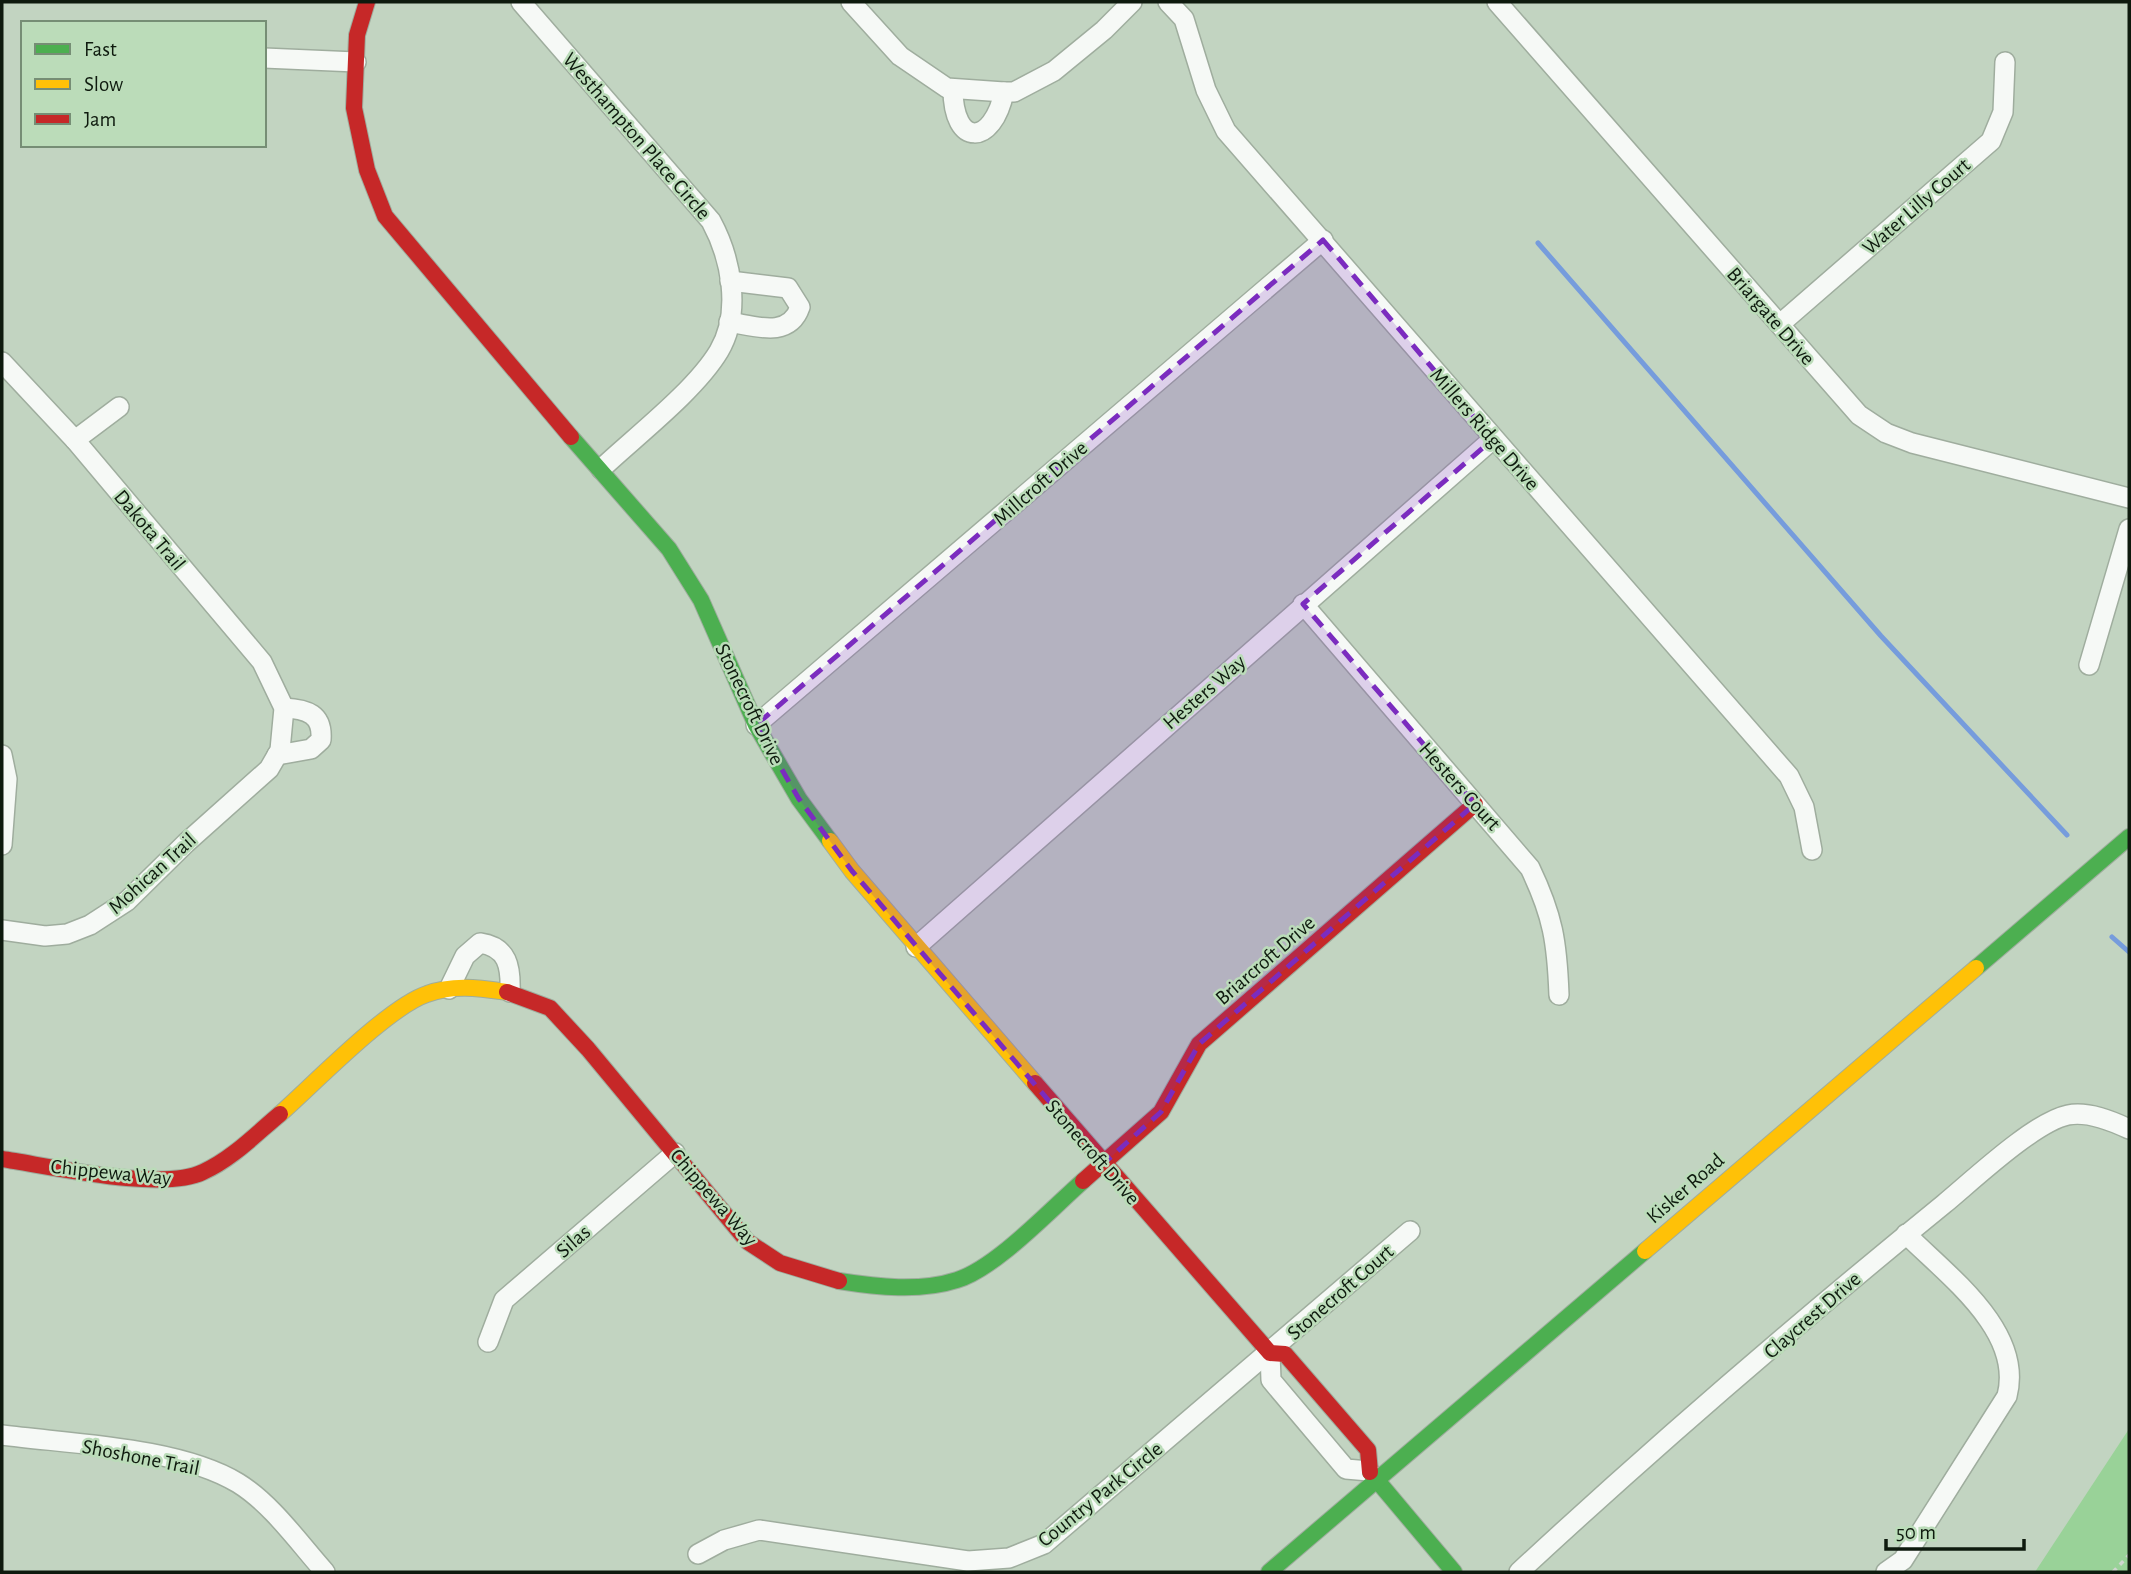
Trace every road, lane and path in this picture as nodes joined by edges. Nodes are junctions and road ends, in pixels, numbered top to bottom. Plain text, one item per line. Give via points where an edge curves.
1 (367, 2) edge
2 (521, 2) edge
3 (851, 2) edge
4 (1132, 2) edge
5 (1168, 2) edge
6 (1497, 2) edge
7 (266, 58) edge
8 (355, 62) junction
9 (2004, 62) dead end
10 (953, 89) junction
11 (1004, 92) junction
12 (1323, 240) junction
13 (730, 281) junction
14 (729, 322) junction
15 (1780, 324) junction
16 (2, 362) edge
17 (119, 407) dead end
18 (1493, 439) junction
19 (75, 440) junction
20 (601, 469) junction
21 (2129, 498) edge
22 (2129, 529) edge
23 (1303, 604) junction
24 (2090, 665) dead end
25 (284, 708) junction
26 (756, 725) junction
27 (2, 755) edge
28 (277, 755) junction
29 (1475, 804) junction
30 (2129, 837) edge
31 (2, 845) edge
32 (1812, 850) dead end
33 (2, 930) edge
34 (916, 947) junction
35 (449, 989) junction
36 (510, 992) junction
37 (1559, 995) dead end
38 (2129, 1129) edge
39 (675, 1153) junction
40 (2, 1159) edge
41 (1103, 1164) junction
42 (1410, 1231) dead end
43 (1906, 1234) junction
44 (488, 1342) dead end
45 (1270, 1353) junction
46 (2, 1435) edge
47 (1373, 1475) junction
48 (698, 1554) dead end
49 (2129, 1555) edge
50 (925, 1563) edge
51 (325, 1572) edge
52 (1269, 1572) edge
53 (1454, 1572) edge
54 (1519, 1572) edge
55 (1886, 1572) edge
56 (2113, 1572) edge

1 - 8 street, Stonecroft Drive via 356,35
2 - 13 street, Westhampton Place Circle via 711,221 728,261
3 - 10 street via 917,71
4 - 11 street via 1054,71 1014,92
5 - 12 street, Millers Ridge Drive via 1184,19 1206,90 1226,131
6 - 15 street, Briargate Drive
7 - 8 street
8 - 20 street, Stonecroft Drive via 358,138 385,216
9 - 15 street, Water Lilly Court via 2003,112 1991,141
10 - 11 street
10 - 11 street via 957,120 971,134 994,122
12 - 18 street, Millers Ridge Drive
12 - 26 street, Millcroft Drive
13 - 14 street, Westhampton Place Circle
13 - 14 street via 788,288 800,307 786,327
14 - 20 street, Westhampton Place Circle via 720,348 704,372
15 - 21 street, Briargate Drive via 1859,415 1886,433
16 - 19 street, Dakota Trail
17 - 19 street
18 - 23 street, Hesters Way
18 - 32 street, Millers Ridge Drive via 1789,776 1804,807
19 - 25 street, Dakota Trail via 261,662
20 - 26 street, Stonecroft Drive via 669,549 701,600
22 - 24 street
23 - 29 street, Hesters Court
23 - 34 street, Hesters Way
25 - 28 street
25 - 28 street via 304,709 317,717 321,740 311,749
26 - 34 street, Stonecroft Drive via 799,799
27 - 31 street via 7,779
28 - 33 street, Mohican Trail via 269,769 127,901 90,925 45,936
29 - 37 street, Hesters Court via 1530,868 1547,903 1557,940
29 - 41 street, Briarcroft Drive via 1199,1044 1161,1112
30 - 47 street, Kisker Road
34 - 41 street, Stonecroft Drive
35 - 36 street, Chippewa Way via 463,986
35 - 36 street via 465,956 480,943 502,951 511,969
35 - 40 street, Chippewa Way via 425,994 388,1018 240,1148 204,1172 160,1180
36 - 39 street, Chippewa Way via 550,1007
38 - 43 street, Claycrest Drive via 2106,1118 2068,1115 2027,1135
39 - 41 street, Chippewa Way via 748,1242 781,1263 868,1284 920,1287 957,1281 988,1264
39 - 44 street, Silas via 504,1300
41 - 45 street, Stonecroft Drive
42 - 45 street, Stonecroft Court
43 - 54 street, Claycrest Drive
43 - 55 street via 1997,1329 2012,1378 2007,1396 1903,1560
45 - 47 street, Stonecroft Drive via 1285,1354 1368,1450
45 - 47 street via 1271,1380 1296,1410 1346,1469
45 - 50 street, Country Park Circle via 1044,1544 1009,1558
46 - 51 street, Shoshone Trail via 140,1452 208,1468 240,1484
47 - 52 street, Kisker Road
47 - 53 street
48 - 50 street, Country Park Circle via 758,1530
49 - 56 path

